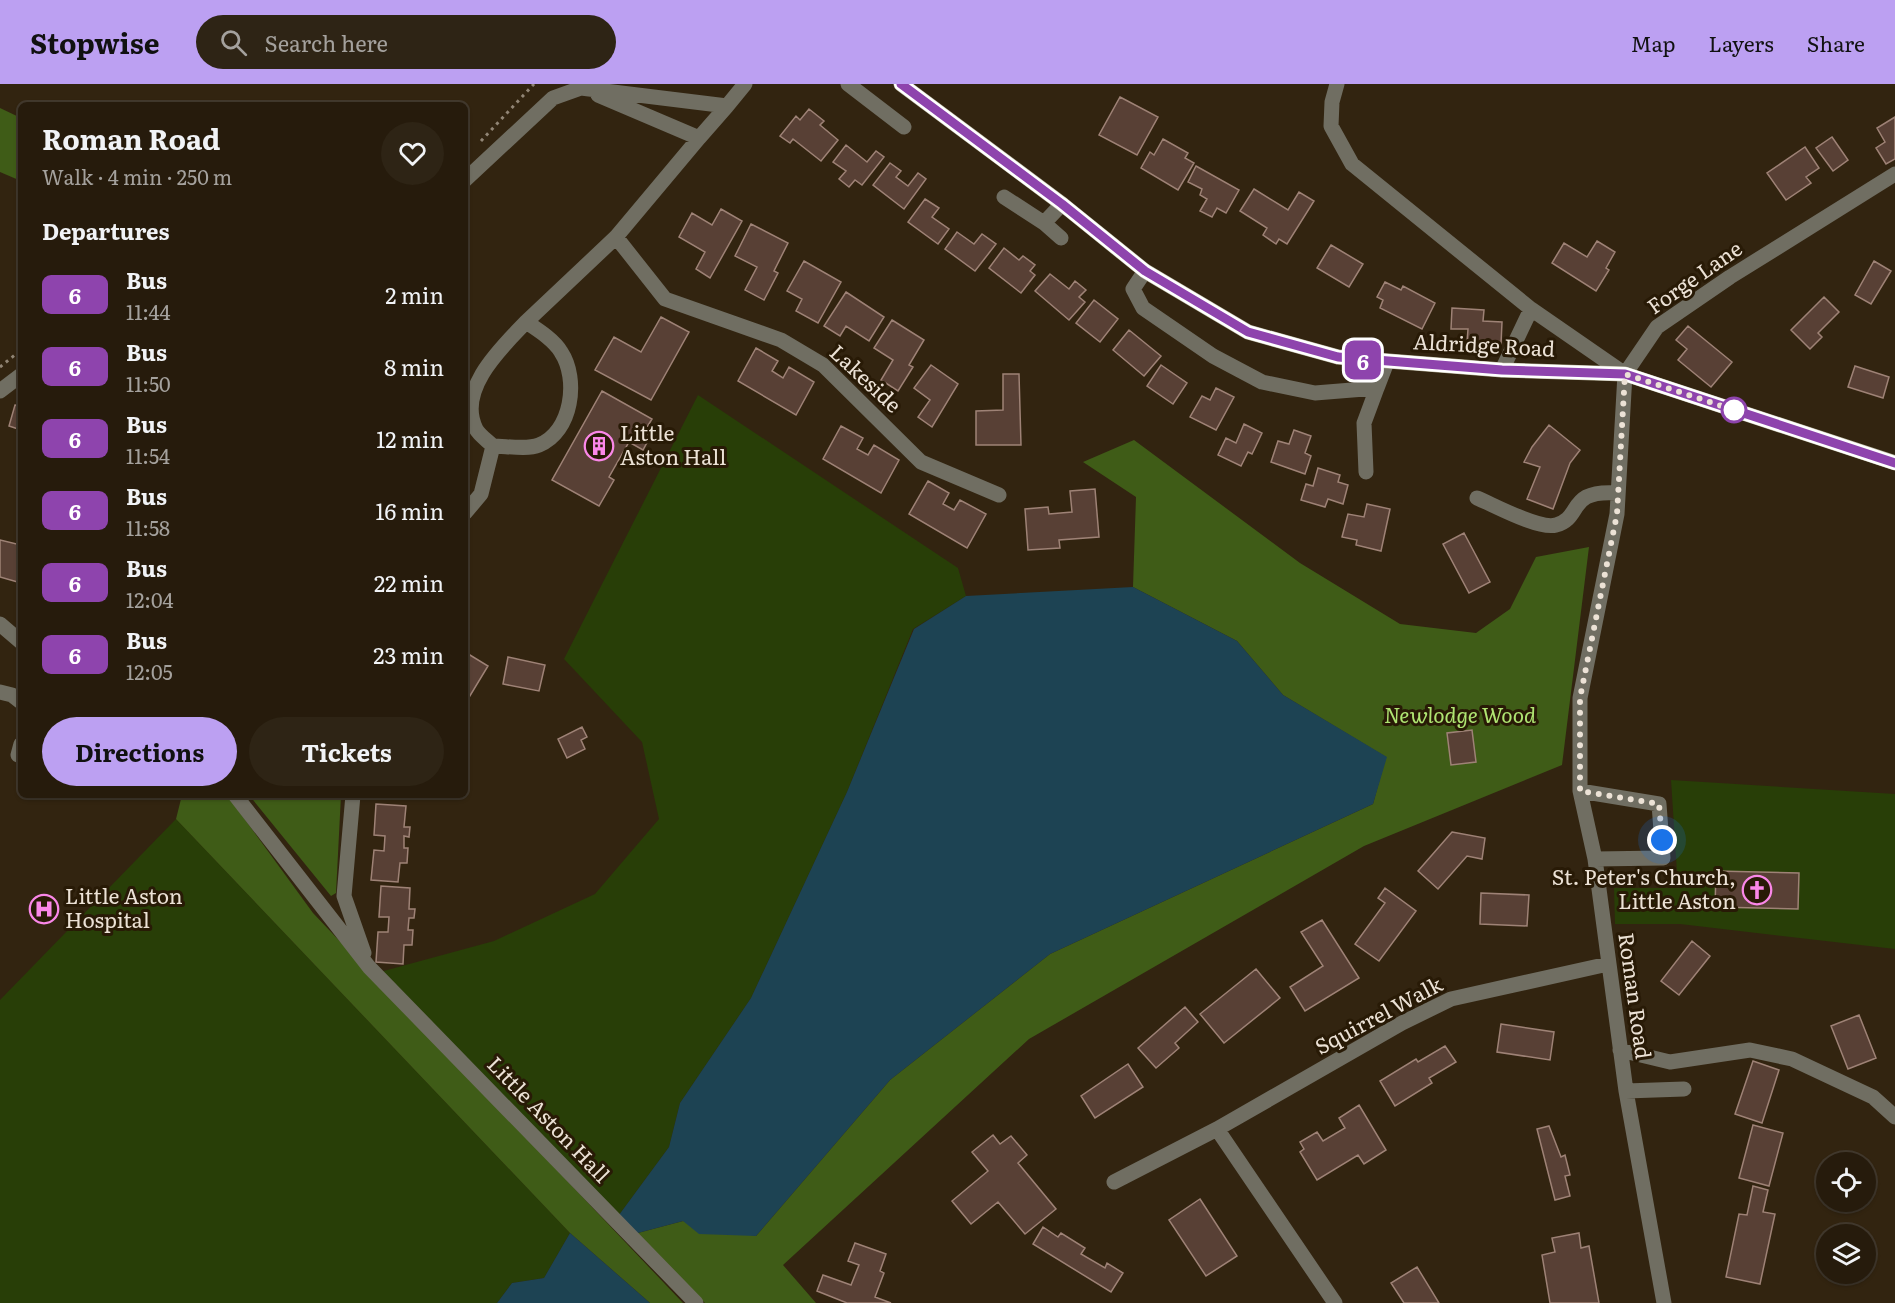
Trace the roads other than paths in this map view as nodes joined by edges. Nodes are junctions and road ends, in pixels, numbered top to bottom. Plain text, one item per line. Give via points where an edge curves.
1 (745, 84) edge
2 (848, 84) edge
3 (901, 84) edge
4 (1337, 84) edge
5 (581, 88) junction
6 (727, 106) junction
7 (904, 127) dead end
8 (699, 138) junction
9 (1895, 174) edge
10 (468, 177) edge
11 (1004, 197) dead end
12 (1062, 204) junction
13 (1044, 223) junction
14 (616, 237) junction
15 (1061, 238) dead end
16 (1145, 271) junction
17 (1532, 309) junction
18 (526, 322) junction
19 (1387, 362) junction
20 (1502, 370) junction
21 (1625, 374) junction
22 (18, 377) edge
23 (1377, 388) junction
24 (0, 391) edge
25 (493, 446) junction
26 (1895, 463) edge
27 (1366, 472) dead end
28 (1618, 493) junction
29 (999, 495) dead end
30 (1477, 498) dead end
31 (468, 509) edge
32 (0, 624) edge
33 (18, 639) edge
34 (0, 692) edge
35 (18, 700) edge
36 (1580, 791) junction
37 (237, 798) edge
38 (352, 798) edge
39 (1594, 859) junction
40 (1608, 964) junction
41 (369, 967) junction
42 (1620, 1050) junction
43 (1684, 1089) dead end
44 (1626, 1091) junction
45 (1895, 1117) edge
46 (1217, 1129) junction
47 (1114, 1182) dead end
48 (696, 1303) edge
49 (1335, 1303) edge
50 (1664, 1303) edge

1 - 6 street
2 - 7 street
3 - 12 main road, Aldridge Road
4 - 17 street via 1331,126 1352,164
5 - 6 street
5 - 8 street
5 - 10 street via 553,98
6 - 8 street
8 - 14 street
9 - 21 street, Forge Lane via 1657,327
11 - 13 street
12 - 13 street
12 - 16 main road, Aldridge Road
13 - 15 street
14 - 18 street
14 - 29 street, Lakeside via 665,299 781,340 823,365 921,462
16 - 19 main road, Aldridge Road via 1248,332 1338,357
16 - 23 street via 1133,290 1143,308 1213,356 1262,381 1315,393
17 - 20 street
17 - 21 street
18 - 25 street via 492,359 471,404 476,430
18 - 25 street via 560,350 568,366 570,401 558,432 538,446
19 - 20 main road, Aldridge Road
19 - 23 street
20 - 21 main road, Aldridge Road
21 - 26 main road, Aldridge Road
21 - 28 street, Roman Road
22 - 24 street
23 - 27 street via 1364,423
25 - 31 street via 480,494
28 - 30 street via 1590,494 1581,499 1563,522 1548,526
28 - 36 street, Roman Road via 1605,581 1580,698
32 - 33 street
34 - 35 street
36 - 39 street, Roman Road
36 - 39 street via 1659,804 1663,858
37 - 41 street, Little Aston Hall
38 - 41 street, Little Aston Hall via 344,896
39 - 40 street, Roman Road
40 - 42 street, Roman Road
40 - 46 street, Squirrel Walk via 1451,999
41 - 48 street, Little Aston Hall
42 - 44 street, Roman Road
42 - 45 street via 1670,1062 1750,1050 1792,1059 1873,1096
43 - 44 street
44 - 50 street, Roman Road
46 - 47 street, Squirrel Walk
46 - 49 street

